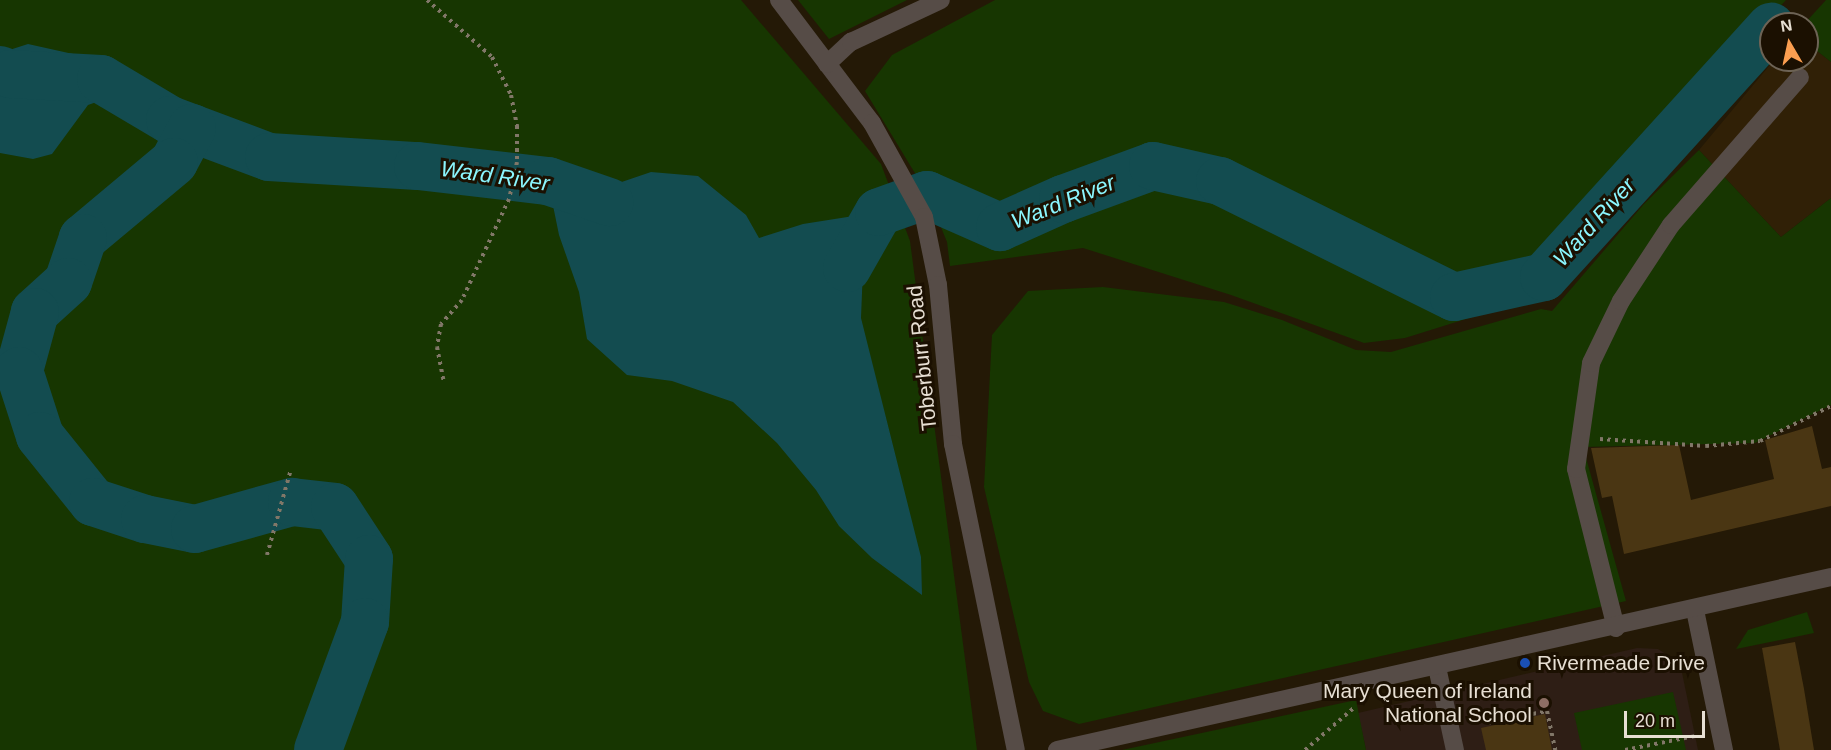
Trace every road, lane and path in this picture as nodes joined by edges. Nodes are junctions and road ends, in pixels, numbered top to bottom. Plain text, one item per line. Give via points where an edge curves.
1 (427, 0) edge
2 (778, 0) edge
3 (941, 0) edge
4 (827, 64) junction
5 (1800, 77) dead end
6 (444, 382) dead end
7 (1831, 408) edge
8 (1579, 437) junction
9 (291, 469) dead end
10 (267, 555) dead end
11 (1831, 577) edge
12 (1695, 610) junction
13 (1616, 628) junction
14 (1437, 667) junction
15 (1357, 706) dead end
16 (1489, 723) dead end
17 (1695, 736) dead end
18 (1016, 750) edge
19 (1057, 750) edge
20 (1305, 750) edge
21 (1455, 750) edge
22 (1555, 750) edge
23 (1625, 750) edge
24 (1724, 750) edge

1 - 6 path via 492,57 511,95 517,126 517,162 509,199 462,300 441,324 437,347
2 - 4 street, Toberburr Road
3 - 4 street via 851,42
4 - 18 street, Toberburr Road via 886,146 924,217 938,285 953,444
5 - 8 street via 1671,225 1621,301 1591,363
7 - 8 path via 1760,441 1706,446
8 - 13 street via 1576,469
9 - 10 path
11 - 12 street
12 - 13 street
12 - 24 street
13 - 14 street
14 - 19 street
14 - 21 street
15 - 20 path
16 - 22 path via 1547,711
17 - 23 path

